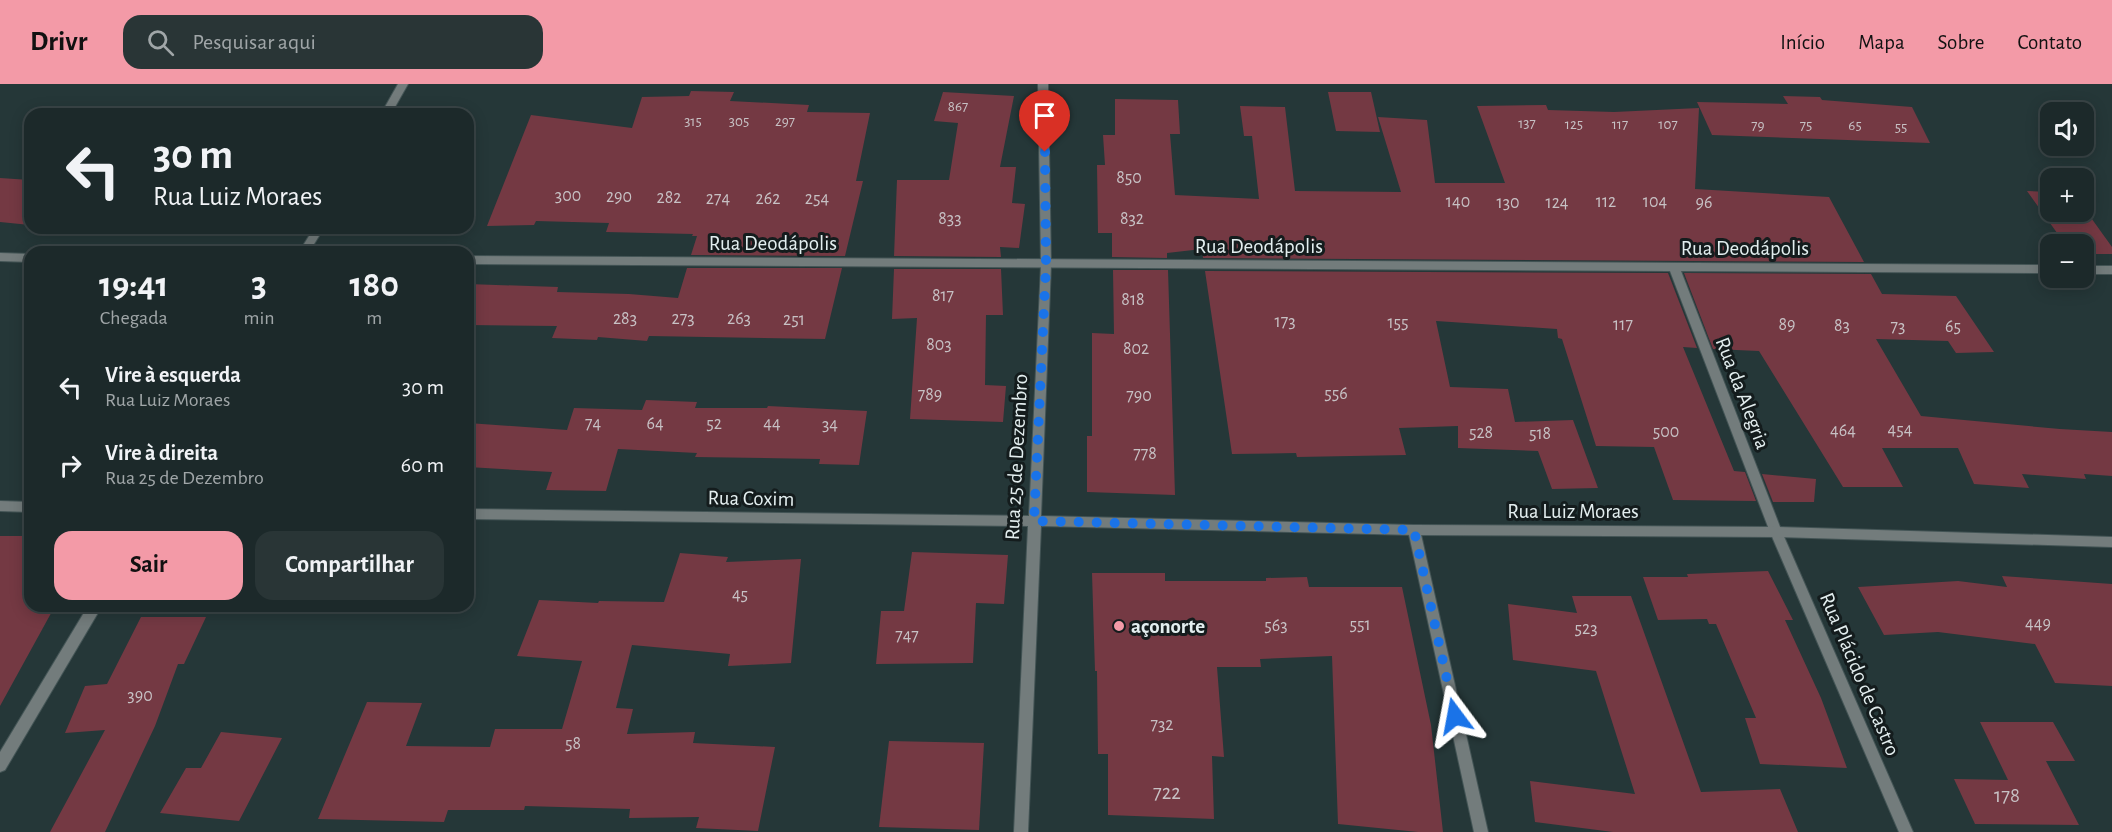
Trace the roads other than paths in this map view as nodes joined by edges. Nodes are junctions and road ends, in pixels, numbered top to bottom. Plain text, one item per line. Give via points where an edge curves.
1 (403, 84) edge
2 (1043, 84) edge
3 (389, 108) edge
4 (0, 257) edge
5 (24, 258) edge
6 (474, 260) edge
7 (1046, 265) junction
8 (1674, 267) junction
9 (2040, 269) edge
10 (2094, 270) edge
11 (2112, 270) edge
12 (0, 506) edge
13 (24, 507) edge
14 (474, 514) edge
15 (1034, 521) junction
16 (1414, 530) junction
17 (1776, 532) junction
18 (2112, 542) edge
19 (91, 612) edge
20 (0, 765) edge
21 (1021, 832) edge
22 (1481, 832) edge
23 (1906, 832) edge

1 - 3 street
2 - 7 street, Rua 25 de Dezembro
4 - 5 street
6 - 7 street, Rua Deodápolis
7 - 8 street, Rua Deodápolis
7 - 15 street, Rua 25 de Dezembro
8 - 9 street, Rua Deodápolis
8 - 17 street, Rua da Alegria
10 - 11 street
12 - 13 street
14 - 15 street, Rua Coxim
15 - 16 street, Rua Luiz Moraes
15 - 21 street, Rua 25 de Dezembro
16 - 17 street, Rua Luiz Moraes
16 - 22 street
17 - 18 street, Rua Luiz Moraes
17 - 23 street, Rua Plácido de Castro
19 - 20 street

